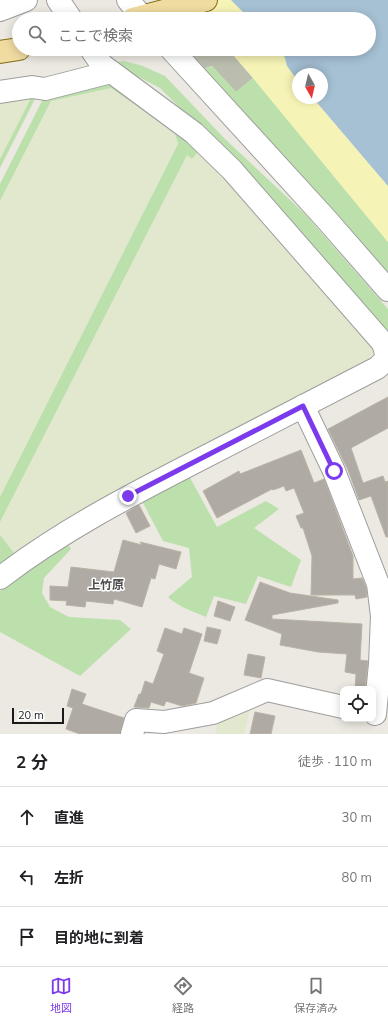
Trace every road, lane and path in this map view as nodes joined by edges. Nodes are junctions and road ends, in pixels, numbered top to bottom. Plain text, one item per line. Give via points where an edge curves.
1 (26, 0) edge
2 (58, 0) edge
3 (128, 0) edge
4 (206, 0) edge
5 (0, 10) edge
6 (66, 12) edge
7 (139, 12) edge
8 (162, 12) edge
9 (12, 50) edge
10 (0, 52) edge
11 (96, 56) edge
12 (177, 56) edge
13 (111, 72) junction
14 (0, 92) edge
15 (388, 290) edge
16 (303, 406) junction
17 (0, 578) edge
18 (340, 706) edge
19 (379, 716) edge
20 (132, 734) edge

1 - 5 street
2 - 6 street
3 - 7 street
4 - 8 main road
9 - 10 main road
11 - 13 street
12 - 15 street via 326,218
13 - 14 street via 45,89 32,86
13 - 16 street via 194,133 232,170 383,343 386,357 377,368
16 - 17 street via 128,496 58,537
16 - 19 street via 334,471 378,584 382,616
18 - 20 street via 267,690 213,713 164,722 136,720

